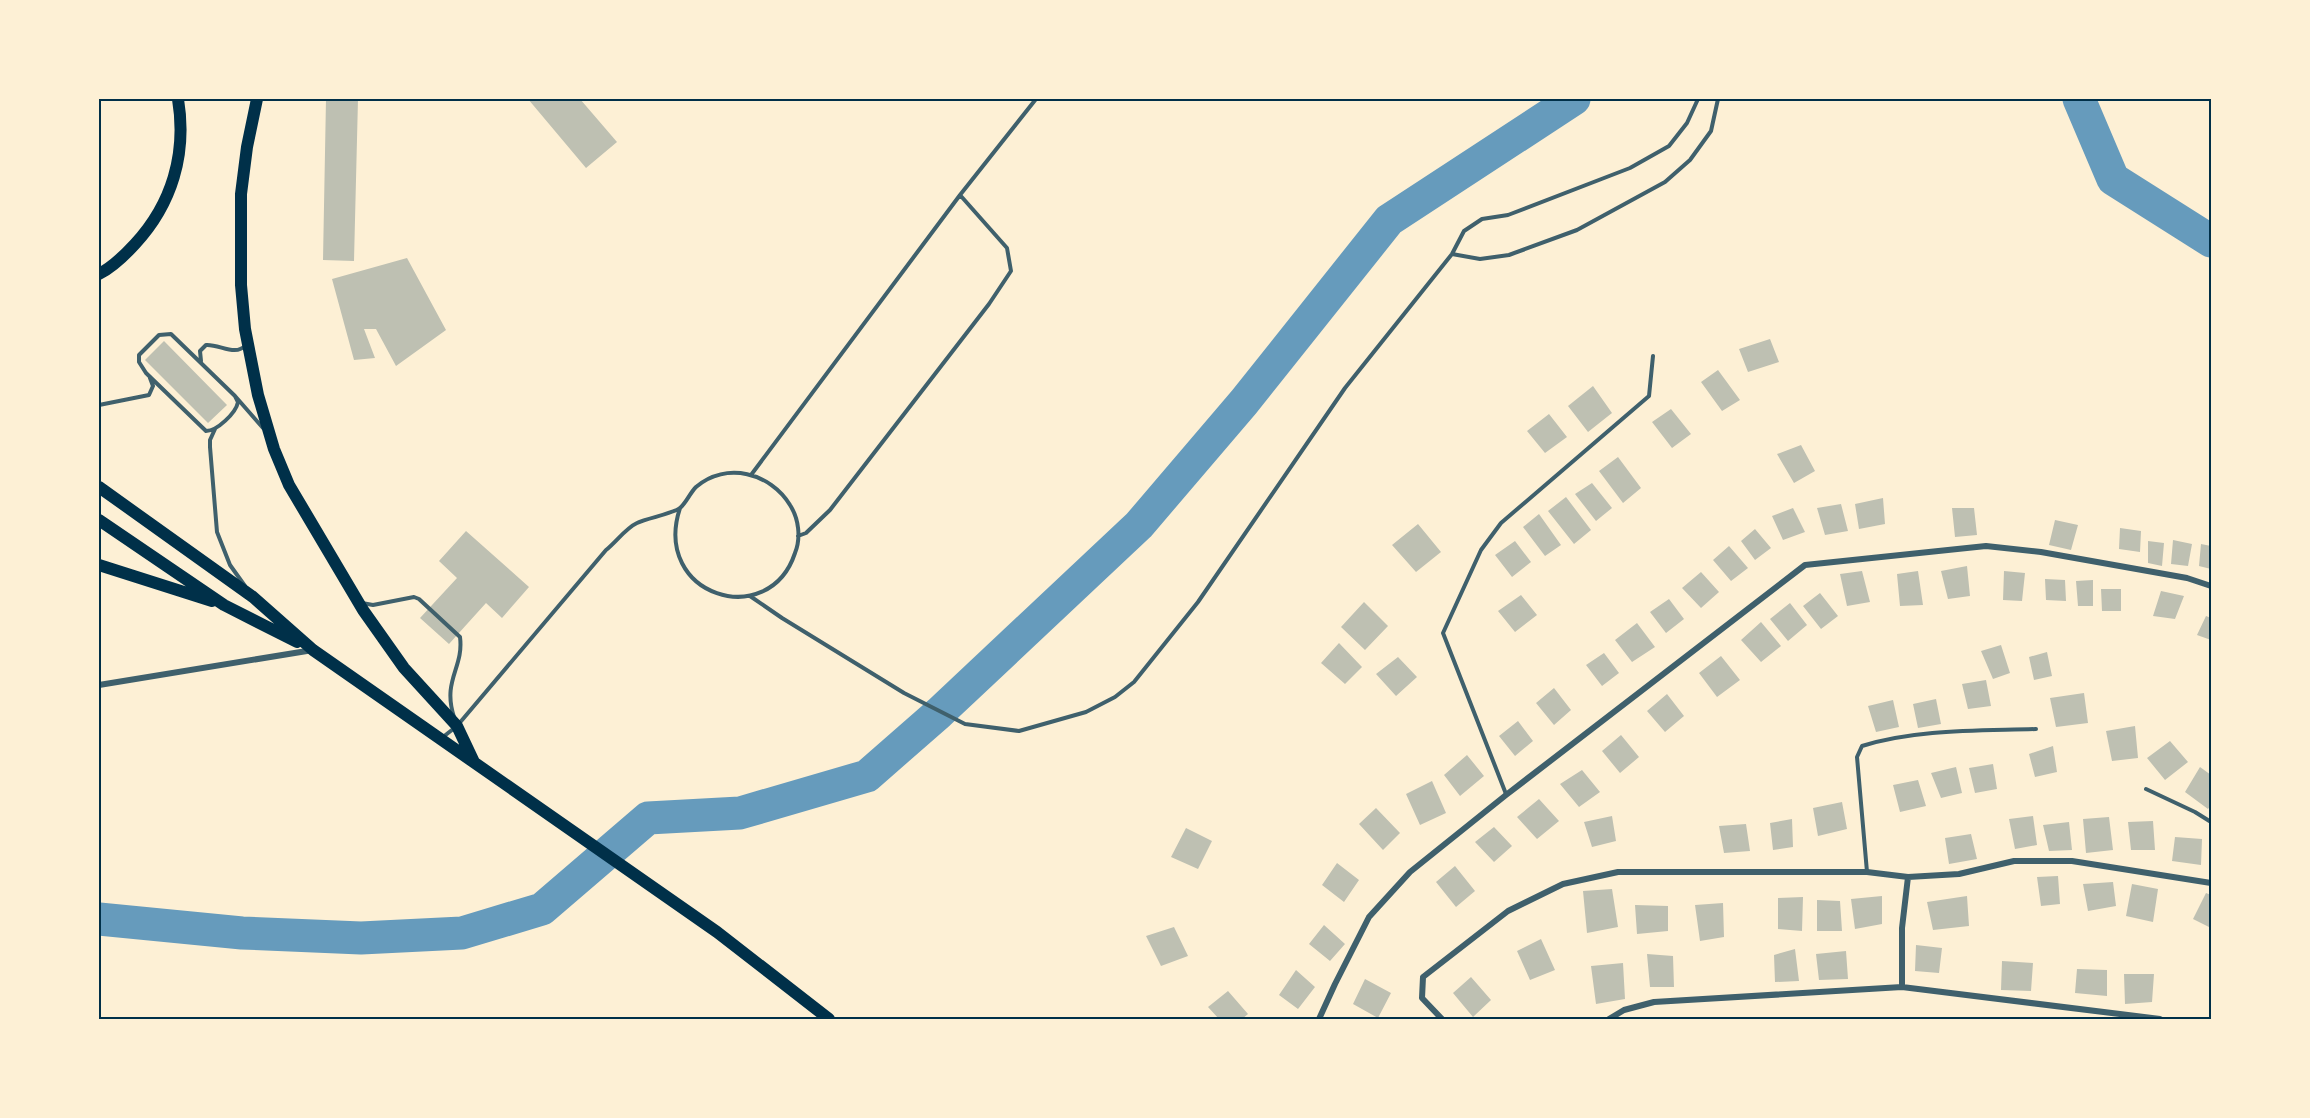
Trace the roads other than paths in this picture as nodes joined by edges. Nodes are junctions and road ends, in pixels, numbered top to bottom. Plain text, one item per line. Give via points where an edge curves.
1 (178, 99) edge
2 (257, 99) edge
3 (1036, 99) edge
4 (1698, 99) edge
5 (1718, 99) edge
6 (960, 195) junction
7 (1452, 254) junction
8 (99, 274) edge
9 (247, 338) junction
10 (1653, 356) dead end
11 (205, 366) junction
12 (146, 372) junction
13 (235, 396) junction
14 (99, 405) edge
15 (217, 427) junction
16 (274, 449) junction
17 (751, 474) junction
18 (99, 487) edge
19 (680, 508) junction
20 (99, 520) edge
21 (798, 536) junction
22 (99, 566) edge
23 (2211, 586) edge
24 (353, 594) junction
25 (750, 596) junction
26 (253, 597) junction
27 (224, 605) junction
28 (313, 650) junction
29 (99, 686) edge
30 (457, 726) junction
31 (2036, 729) dead end
32 (440, 739) junction
33 (474, 763) junction
34 (2146, 789) dead end
35 (1506, 795) junction
36 (2211, 822) edge
37 (1867, 872) junction
38 (1908, 877) junction
39 (2211, 883) edge
40 (1902, 987) junction
41 (829, 1019) edge
42 (1319, 1019) edge
43 (1442, 1019) edge
44 (1609, 1019) edge
45 (2160, 1019) edge

1 - 8 main road via 181,142 166,200 142,237
2 - 9 main road via 241,194 241,285
3 - 6 lane
4 - 7 lane via 1687,123 1669,146 1618,172 1508,214 1482,219 1464,231
5 - 7 lane via 1711,131 1690,160 1665,182 1577,230 1509,255 1480,259
6 - 17 lane
6 - 21 lane via 1006,248 1011,271 830,510
7 - 25 lane via 1346,388 1198,602 1134,682 1086,712 1019,731 965,724 904,693
9 - 11 lane via 238,351 210,345 203,348 199,355
9 - 16 main road
10 - 35 lane via 1649,396 1501,523 1481,550 1443,633
11 - 12 lane via 177,338 165,333 154,338 139,355
11 - 13 lane
12 - 14 lane via 153,386 149,395
12 - 15 lane via 202,428 212,431
13 - 15 lane via 238,406
13 - 16 lane via 258,420
15 - 26 lane via 210,440 217,532 230,565
16 - 24 main road via 289,485
17 - 19 lane via 730,473 710,478 687,496
17 - 21 lane via 776,487 785,497 797,522
18 - 26 main road
19 - 25 lane via 675,521 675,549 688,573 703,587 722,596
19 - 30 lane via 634,524 606,550
20 - 27 main road
21 - 25 lane via 797,549 785,574
22 - 27 main road
23 - 35 street via 2187,578 2041,552 1986,546 1805,565
24 - 30 main road via 404,668
24 - 30 lane via 369,606 419,599 460,637 449,697
26 - 28 main road
27 - 28 main road
28 - 29 street
28 - 32 main road
30 - 32 lane
30 - 33 main road
31 - 37 lane via 1887,739 1862,746 1857,757
32 - 33 main road
33 - 41 main road via 717,932
34 - 36 lane
35 - 42 street via 1410,872 1369,917
37 - 38 street
37 - 43 street via 1618,872 1563,884 1508,911 1423,976 1422,998
38 - 39 street via 1959,874 2014,861 2072,861
38 - 40 street via 1902,928
40 - 44 street via 1654,1002
40 - 45 street

